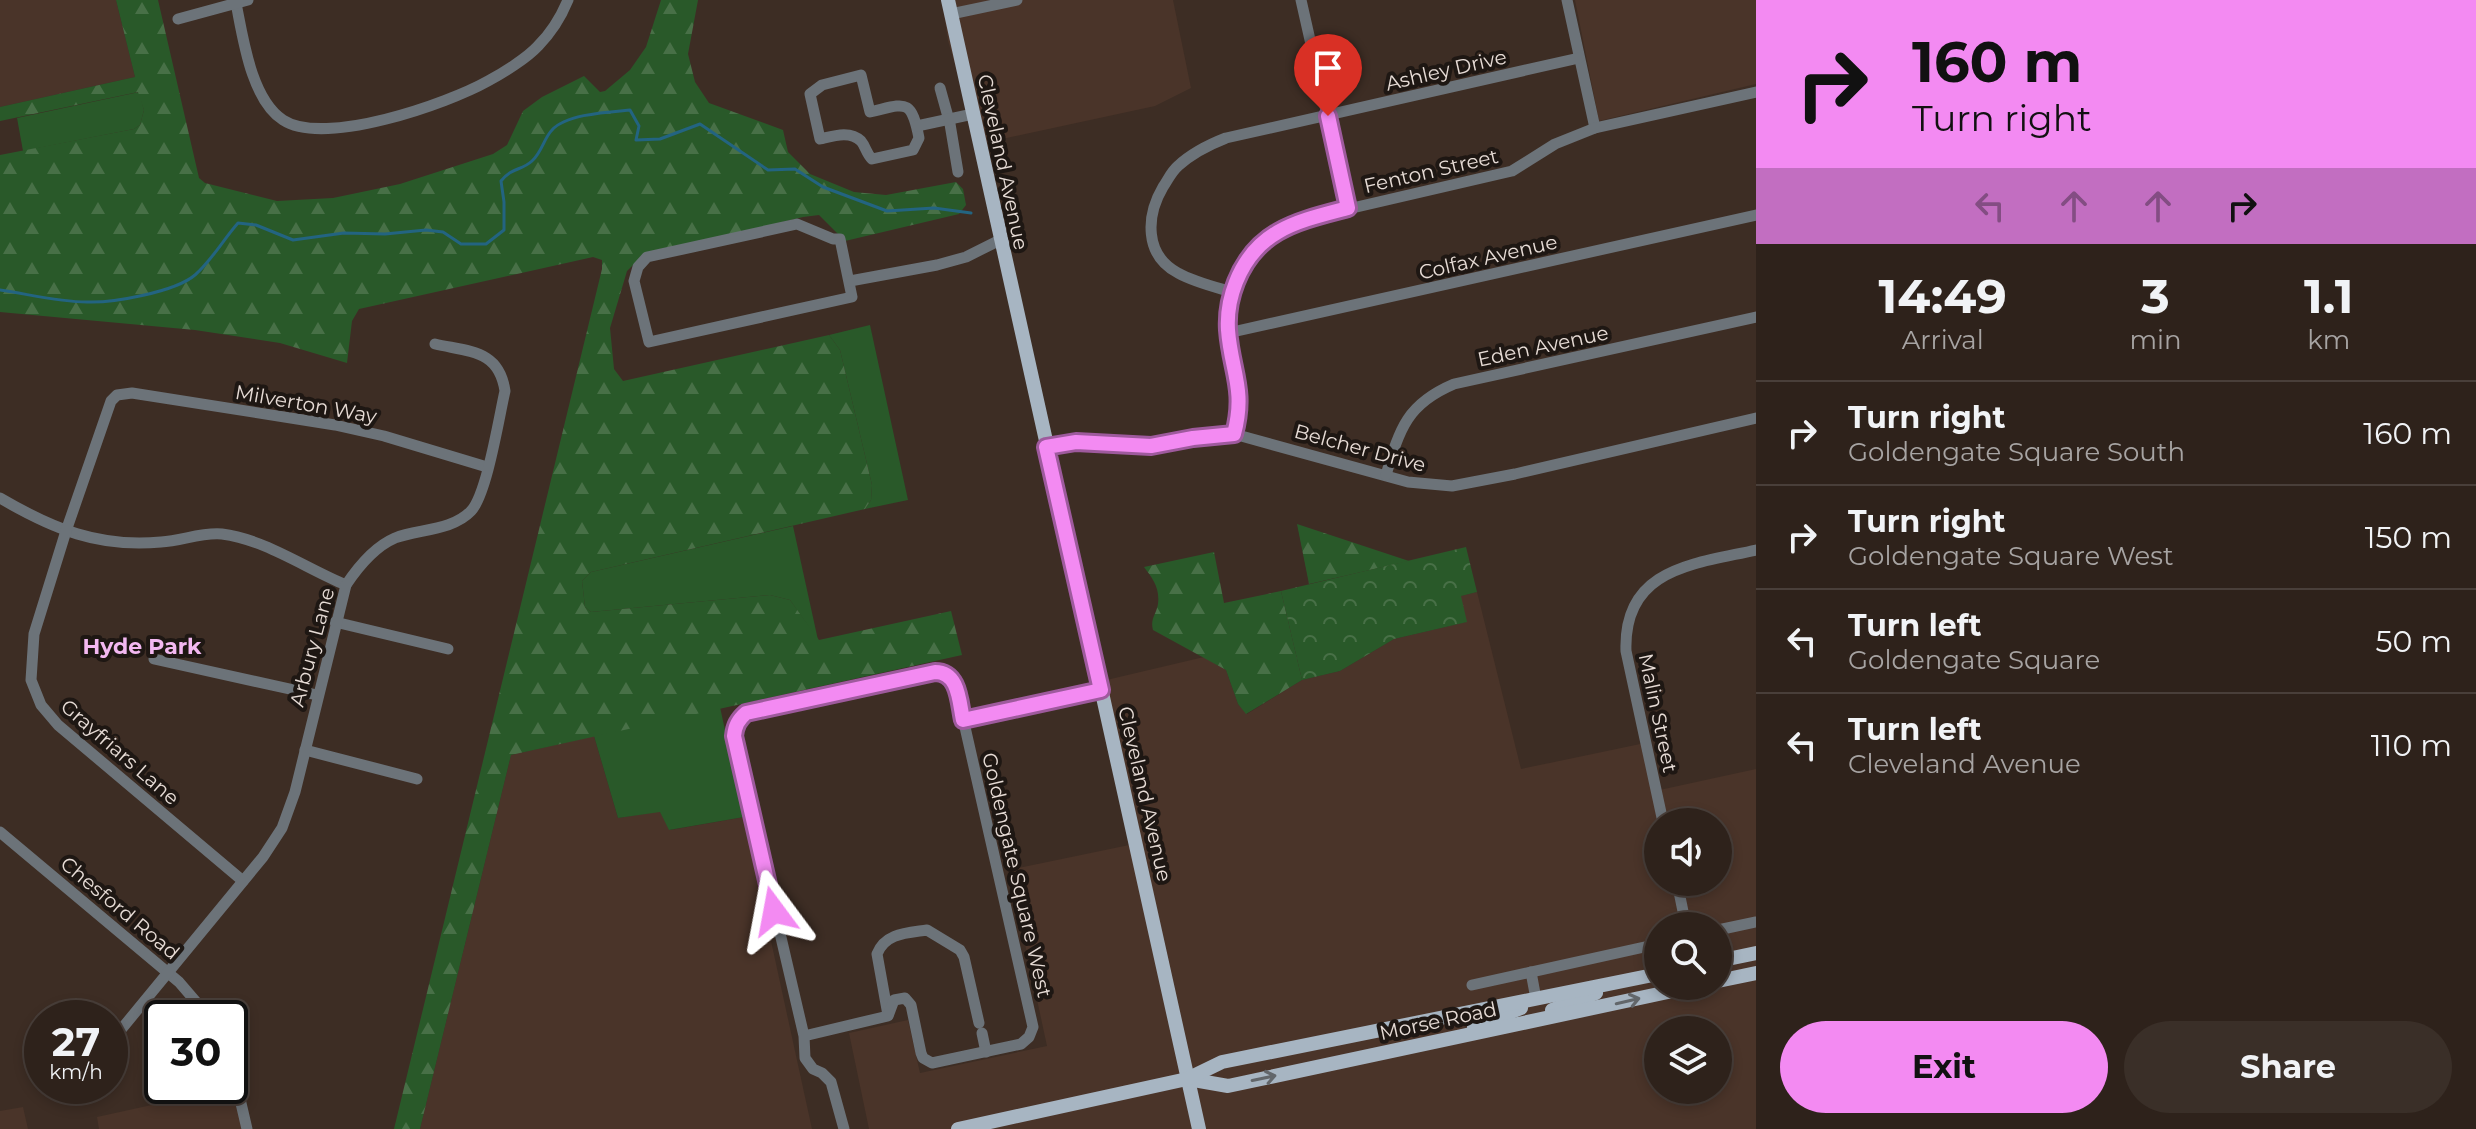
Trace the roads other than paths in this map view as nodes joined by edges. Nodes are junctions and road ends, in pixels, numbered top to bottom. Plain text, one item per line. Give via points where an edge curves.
1 (568, 0) edge
2 (1017, 0) edge
3 (1301, 0) edge
4 (1567, 0) edge
5 (242, 2) edge
6 (949, 7) edge
7 (178, 19) dead end
8 (1579, 58) junction
9 (940, 88) dead end
10 (1756, 92) edge
11 (973, 114) junction
12 (1328, 116) junction
13 (949, 119) junction
14 (917, 126) junction
15 (1595, 128) junction
16 (958, 172) dead end
17 (1348, 208) junction
18 (1756, 215) edge
19 (1000, 240) junction
20 (850, 281) junction
21 (1232, 292) junction
22 (1756, 317) edge
23 (1228, 333) junction
24 (435, 344) dead end
25 (117, 395) joint
26 (1756, 418) edge
27 (1234, 434) junction
28 (1046, 447) junction
29 (487, 467) junction
30 (1386, 475) junction
31 (0, 498) edge
32 (66, 531) junction
33 (1756, 550) edge
34 (346, 585) junction
35 (335, 622) junction
36 (448, 649) dead end
37 (154, 659) dead end
38 (1101, 690) junction
39 (317, 695) junction
40 (963, 720) junction
41 (305, 750) junction
42 (417, 779) dead end
43 (1660, 808) edge
44 (0, 832) edge
45 (243, 881) junction
46 (1756, 922) edge
47 (1732, 927) edge
48 (1644, 947) edge
49 (1756, 953) edge
50 (1732, 958) edge
51 (167, 972) junction
52 (1531, 972) junction
53 (1756, 973) edge
54 (1644, 977) edge
55 (1732, 978) edge
56 (1618, 982) junction
57 (1472, 985) dead end
58 (1644, 997) edge
59 (1536, 999) junction
60 (196, 1000) edge
61 (888, 1016) junction
62 (1539, 1020) junction
63 (128, 1021) edge
64 (804, 1036) junction
65 (1436, 1041) junction
66 (986, 1052) junction
67 (1187, 1079) junction
68 (241, 1104) edge
69 (247, 1129) edge
70 (844, 1129) edge
71 (958, 1129) edge
72 (1199, 1129) edge

1 - 5 street via 538,47 488,81 433,105 328,130 284,121 268,107 249,61
2 - 6 street
3 - 12 street
4 - 8 street
5 - 7 street
6 - 11 main road, Cleveland Avenue
8 - 12 street, Ashley Drive
8 - 15 street
9 - 13 street
10 - 15 street, Fenton Street
11 - 13 street
11 - 19 main road, Cleveland Avenue
12 - 17 street
12 - 21 street, Ashley Drive via 1202,148 1175,168 1154,202 1152,240 1161,259 1177,273
13 - 14 street
13 - 16 street
14 - 14 street via 902,105 870,112 861,75 822,85 810,94 820,139 852,135 872,159 913,150
15 - 17 street, Fenton Street via 1555,144 1512,171
17 - 21 street, Fenton Street via 1305,219 1268,237 1244,264
18 - 23 street, Colfax Avenue
19 - 20 street via 937,265
19 - 28 main road, Cleveland Avenue
20 - 20 street via 840,239 797,224 647,257 634,281 649,342 852,297
21 - 23 street, Fenton Street
22 - 30 street, Eden Avenue via 1454,384 1422,401 1407,417
23 - 27 street, Fenton Street via 1240,412
24 - 29 street, Arbury Lane via 483,355 503,376 505,391
25 - 29 street, Milverton Way via 132,393 335,425
25 - 32 street, Grayfriars Lane
26 - 30 street, Belcher Drive via 1452,486
27 - 28 street, Belcher Drive via 1151,446 1076,442
27 - 30 street, Belcher Drive
28 - 38 main road, Cleveland Avenue
29 - 34 street, Arbury Lane via 471,511 447,526 393,539 362,562
31 - 32 street
32 - 34 street via 119,543 159,543 202,534 236,537
32 - 45 street, Grayfriars Lane via 34,634 31,680 41,705
33 - 43 street, Malin Street via 1672,570 1647,586 1632,612 1626,651
34 - 35 street, Arbury Lane
35 - 36 street
35 - 39 street, Arbury Lane
37 - 39 street
38 - 40 street
38 - 67 main road, Cleveland Avenue
39 - 41 street, Arbury Lane
40 - 64 street, Goldengate Square West via 955,683 943,672 746,713 739,719 734,736
40 - 66 street, Goldengate Square West via 1033,1027 1021,1044
41 - 42 street
41 - 45 street, Arbury Lane via 282,828
44 - 51 street, Chesford Road
45 - 51 street, Arbury Lane
46 - 47 street
48 - 52 street
49 - 50 main road
51 - 60 street, Chesford Road
51 - 63 street, Arbury Lane
52 - 57 street
52 - 59 street
53 - 55 main road
54 - 56 main road, Morse Road
56 - 59 main road, Morse Road
56 - 62 main road
62 -> 58 main road, Morse Road
59 - 65 main road via 1513,1013
59 - 67 main road, Morse Road via 1222,1062
61 - 64 street
61 - 66 street via 894,1000 909,1001 921,1053 932,1063
61 - 66 street via 879,947 891,937 927,930 960,950
62 - 65 main road, Morse Road
64 - 70 street via 805,1058 831,1082
67 -> 65 main road, Morse Road via 1228,1086
67 - 71 main road, Morse Road
67 - 72 main road, Cleveland Avenue
68 - 69 street

